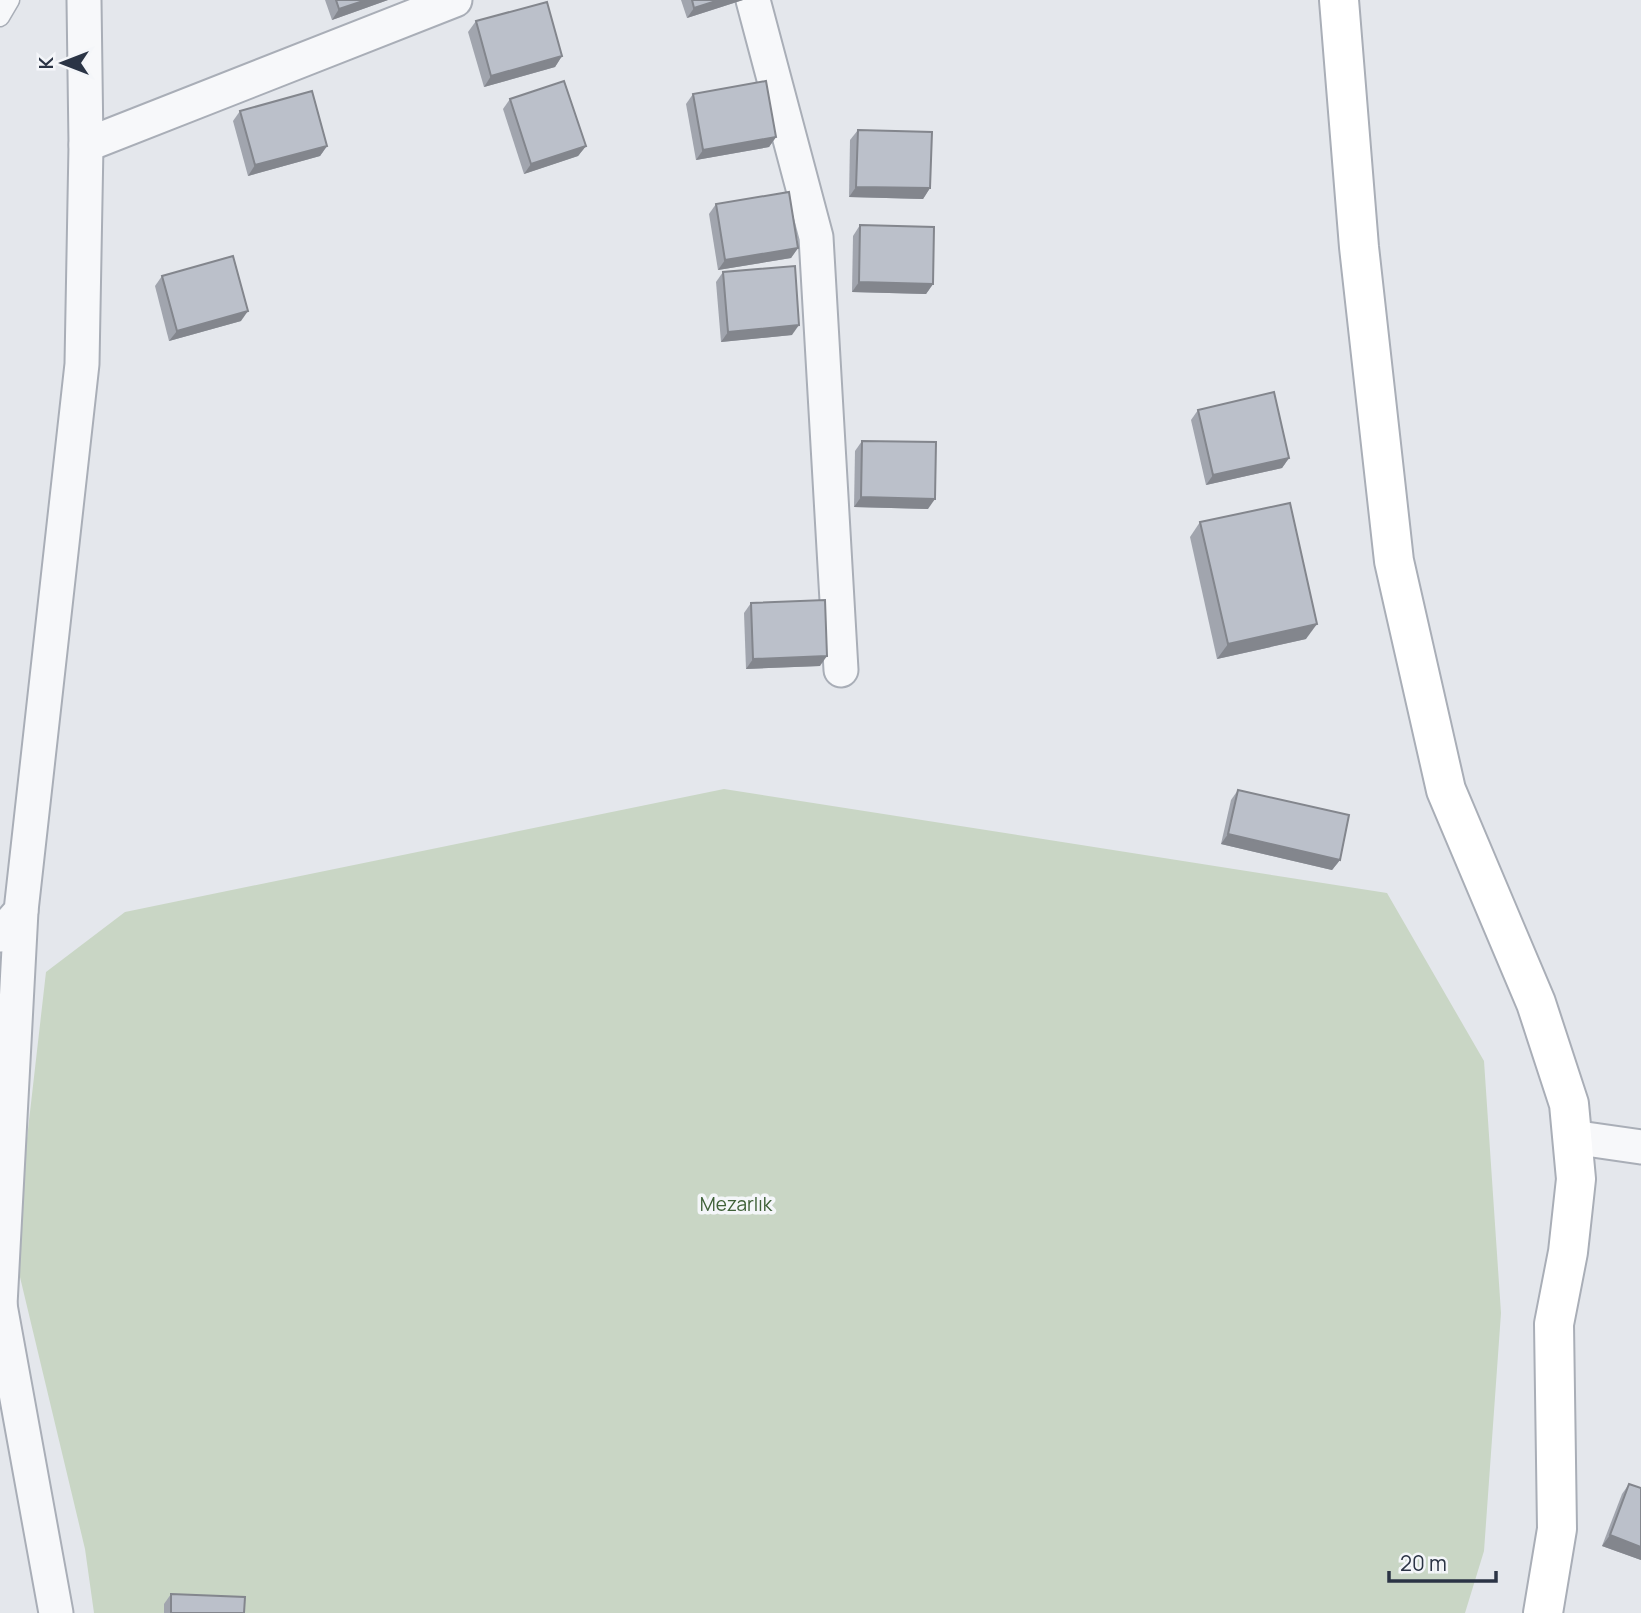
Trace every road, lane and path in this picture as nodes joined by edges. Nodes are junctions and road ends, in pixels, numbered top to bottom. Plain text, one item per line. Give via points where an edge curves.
1 (10, 0) edge
2 (84, 0) edge
3 (455, 0) edge
4 (753, 0) edge
5 (1339, 0) edge
6 (0, 17) edge
7 (86, 145) junction
8 (841, 670) dead end
9 (11, 923) edge
10 (1572, 1137) junction
11 (1641, 1147) edge
12 (0, 1305) edge
13 (56, 1613) edge
14 (1544, 1613) edge

1 - 6 lane
2 - 7 street
3 - 7 street
4 - 8 street via 816,237
5 - 10 street via 1359,247 1394,561 1446,790 1536,1003 1569,1104
7 - 9 street via 82,364
9 - 12 street
10 - 11 street
10 - 14 street via 1576,1179 1554,1324 1557,1529
12 - 13 street

